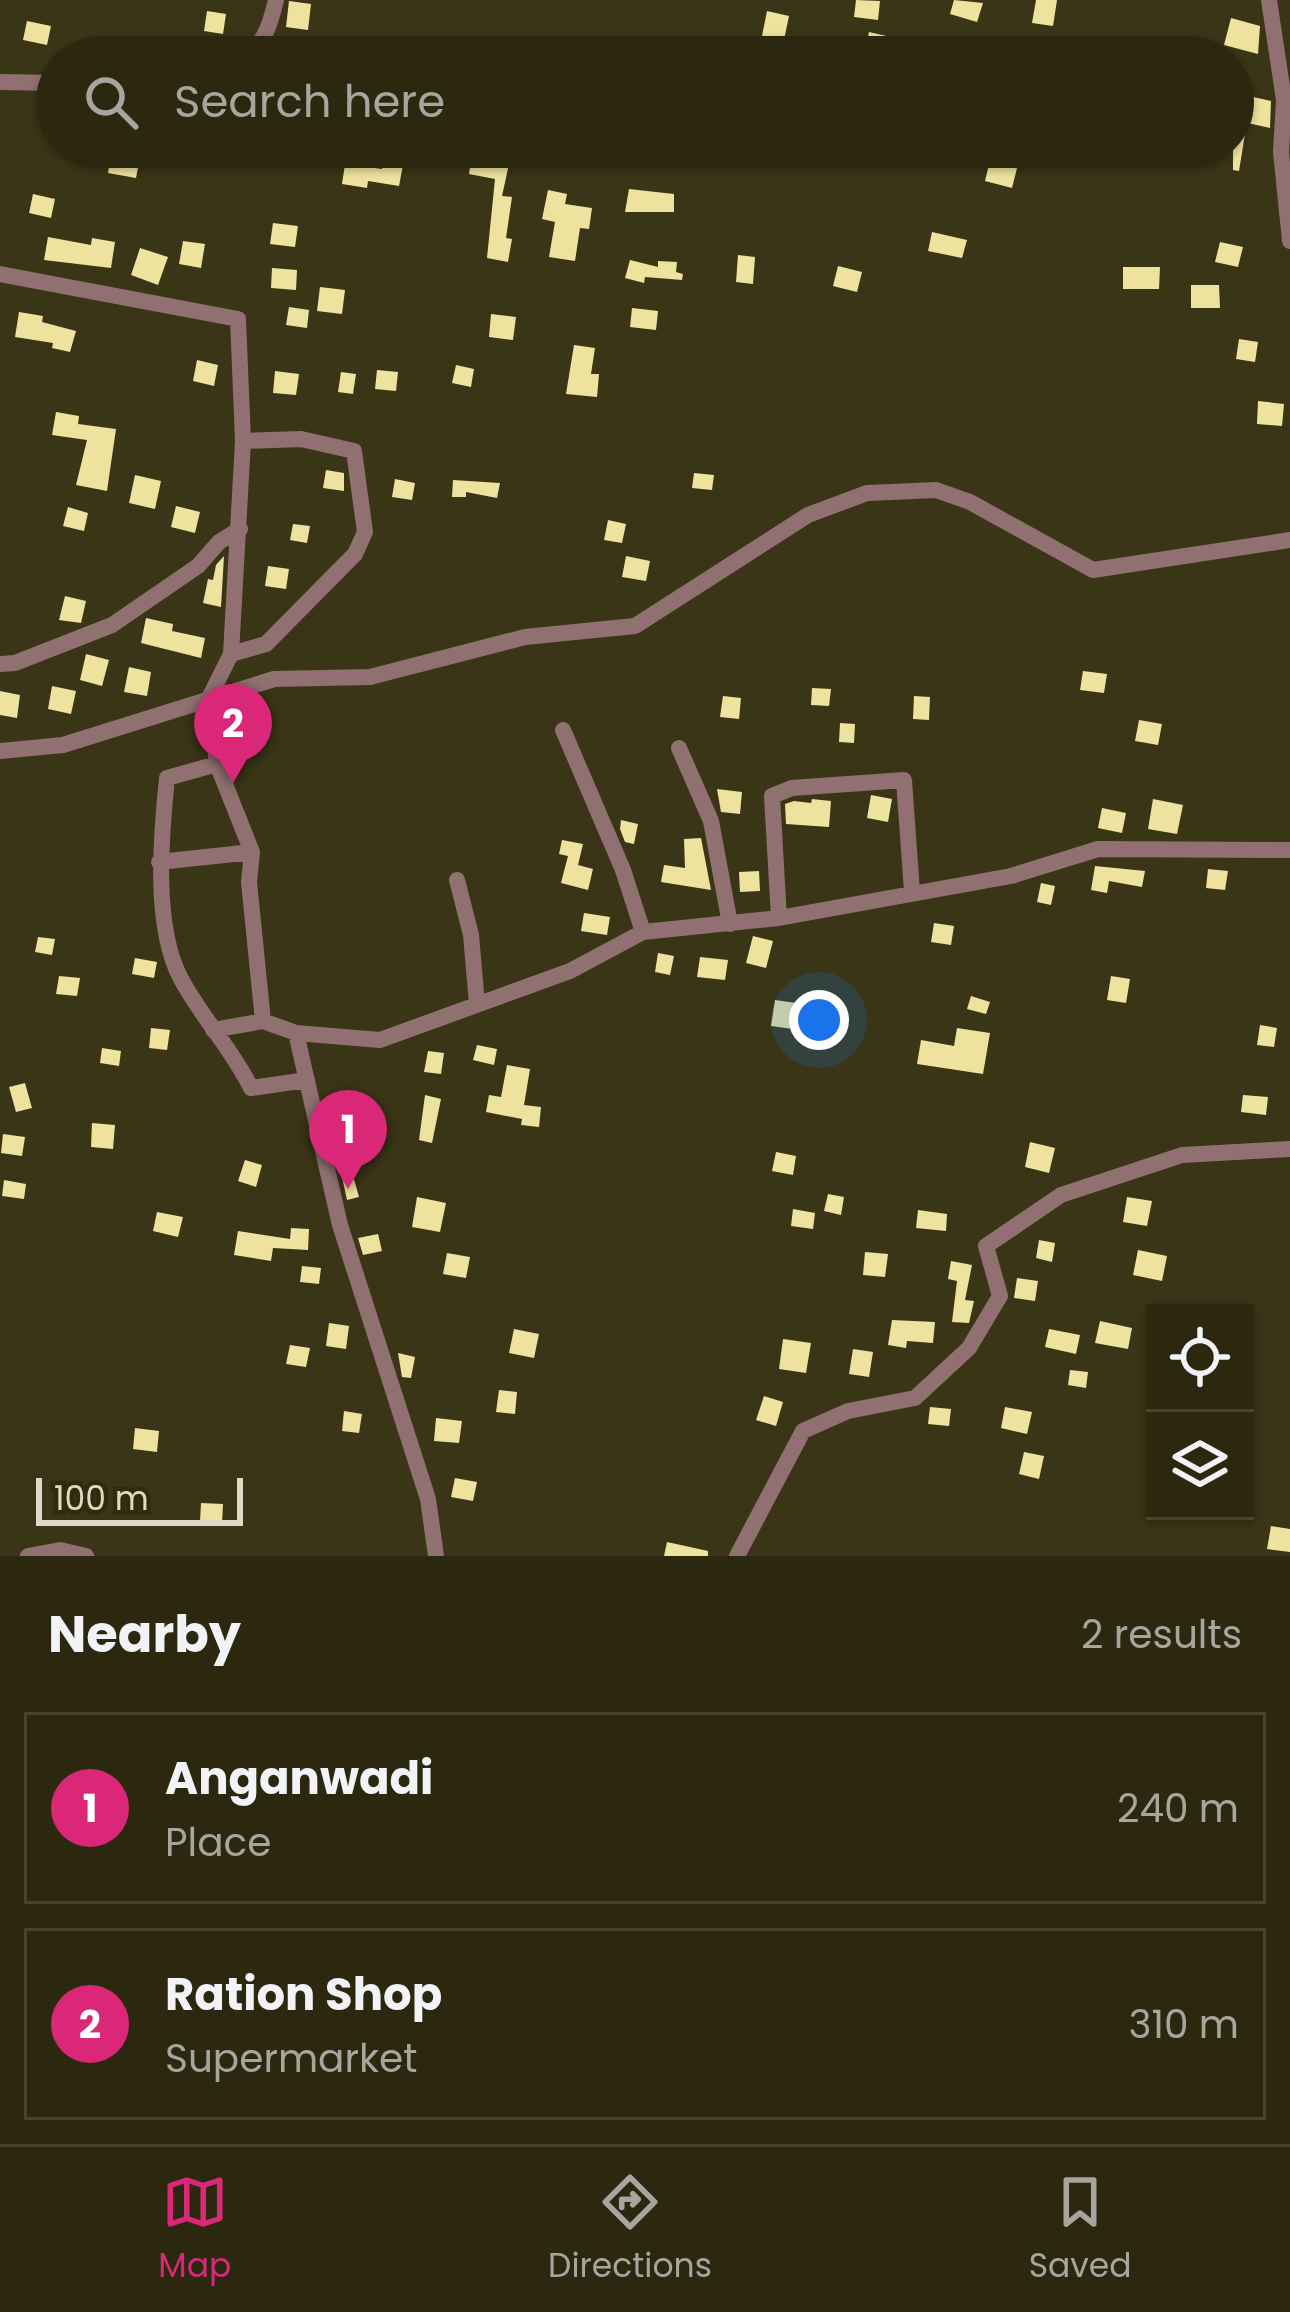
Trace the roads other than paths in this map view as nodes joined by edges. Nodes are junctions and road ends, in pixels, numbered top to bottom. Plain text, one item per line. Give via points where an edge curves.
1 (276, 0) edge
2 (1269, 0) edge
3 (266, 36) edge
4 (0, 82) edge
5 (36, 82) edge
6 (1290, 241) edge
7 (0, 274) edge
8 (243, 441) junction
9 (240, 529) junction
10 (1290, 540) edge
11 (230, 655) junction
12 (0, 664) edge
13 (209, 698) junction
14 (562, 730) dead end
15 (679, 748) dead end
16 (0, 751) edge
17 (217, 764) junction
18 (1290, 850) edge
19 (251, 852) junction
20 (159, 862) junction
21 (457, 880) dead end
22 (912, 892) junction
23 (779, 918) junction
24 (730, 924) junction
25 (643, 932) junction
26 (477, 1004) junction
27 (263, 1021) junction
28 (213, 1030) junction
29 (296, 1033) junction
30 (307, 1080) junction
31 (1290, 1149) edge
32 (28, 1556) edge
33 (86, 1556) edge
34 (436, 1556) edge
35 (737, 1556) edge

1 - 3 street
2 - 6 street via 1284,100
4 - 5 street
7 - 8 street via 238,320
8 - 9 street
8 - 11 street via 301,440 354,451 365,532 355,554 266,644
9 - 11 street
9 - 12 street via 112,625
10 - 13 street via 1093,571 936,490 867,493 808,514 635,626 525,637 370,677 274,679
11 - 13 street
13 - 16 street via 63,745
13 - 17 street
14 - 25 street
15 - 24 street via 711,820
17 - 19 street
17 - 20 street via 167,778
18 - 22 street via 1098,849 1011,876
19 - 20 street
19 - 27 street
20 - 28 street via 171,954
21 - 26 street
22 - 23 street
22 - 23 street via 904,780 792,788 772,796
23 - 24 street
24 - 25 street
25 - 26 street
26 - 29 street via 380,1040
27 - 28 street
27 - 29 street
28 - 30 street via 250,1088
29 - 30 street
30 - 34 street via 340,1225 428,1499
31 - 35 street via 1182,1154 1061,1195 986,1246 1000,1296 969,1348 915,1398 848,1411 802,1431
32 - 33 street

